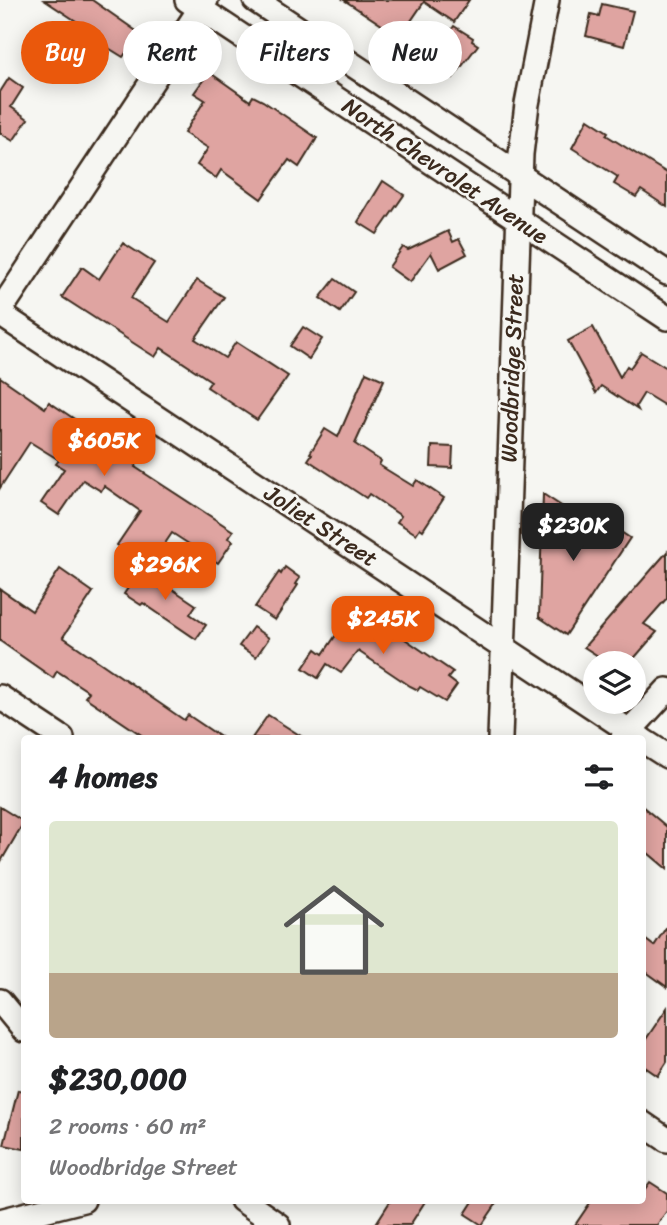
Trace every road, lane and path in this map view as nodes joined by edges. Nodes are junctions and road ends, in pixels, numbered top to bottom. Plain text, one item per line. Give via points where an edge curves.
1 (255, 0) edge
2 (547, 0) edge
3 (198, 3) edge
4 (520, 176) junction
5 (518, 219) junction
6 (667, 274) edge
7 (0, 313) edge
8 (667, 318) edge
9 (503, 647) junction
10 (667, 690) edge
11 (0, 697) edge
12 (57, 735) edge
13 (500, 735) edge
14 (631, 735) edge
15 (635, 735) edge
16 (646, 744) edge
17 (667, 757) edge
18 (0, 1001) edge
19 (21, 1026) edge
20 (646, 1126) edge
21 (667, 1140) edge
22 (67, 1204) edge
23 (248, 1204) edge
24 (276, 1204) edge
25 (0, 1221) edge
26 (281, 1225) edge

1 - 4 street, North Chevrolet Avenue
2 - 4 street, Woodbridge Street via 527,104
3 - 5 street, North Chevrolet Avenue
3 - 7 street
4 - 5 street, Woodbridge Street
4 - 6 street, North Chevrolet Avenue
5 - 8 street, North Chevrolet Avenue
5 - 9 street, Woodbridge Street
7 - 9 street, Joliet Street
9 - 13 street, Woodbridge Street
9 - 14 street, Joliet Street
10 - 15 street
11 - 12 street
16 - 17 street, Joliet Street
18 - 19 street
20 - 21 street
22 - 25 street
23 - 26 street
24 - 26 street

